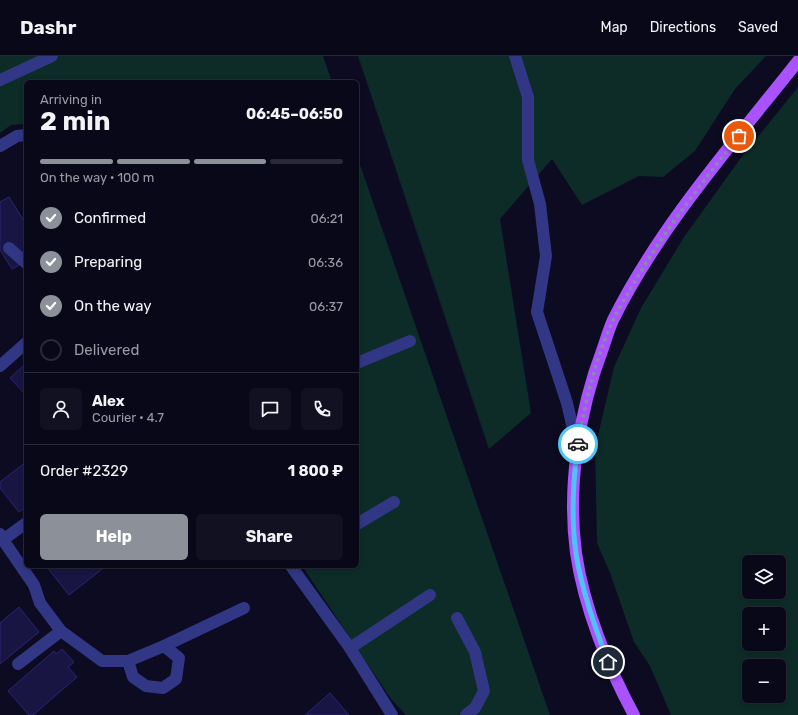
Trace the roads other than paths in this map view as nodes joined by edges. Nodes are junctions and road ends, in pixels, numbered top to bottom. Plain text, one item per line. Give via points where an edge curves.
1 (52, 56) edge
2 (515, 56) edge
3 (798, 61) edge
4 (0, 80) edge
5 (24, 135) edge
6 (0, 146) edge
7 (9, 248) dead end
8 (24, 261) edge
9 (410, 341) dead end
10 (24, 345) edge
11 (359, 362) edge
12 (0, 366) edge
13 (578, 446) junction
14 (394, 502) dead end
15 (359, 523) edge
16 (24, 524) edge
17 (1, 537) edge
18 (24, 567) edge
19 (25, 568) edge
20 (292, 568) edge
21 (430, 595) dead end
22 (244, 608) dead end
23 (457, 618) dead end
24 (60, 631) junction
25 (164, 646) junction
26 (350, 648) junction
27 (128, 661) junction
28 (18, 664) dead end
29 (392, 715) edge
30 (466, 715) edge
31 (634, 715) edge

1 - 4 lane
2 - 13 lane via 528,97 528,160 540,204 546,256 537,312 567,403
3 - 13 main road via 692,196 645,263 613,321 597,362 584,408
5 - 6 lane via 17,136
7 - 8 lane
9 - 11 lane
10 - 12 lane
13 - 31 main road via 574,502 576,554 589,608 600,639 619,687
14 - 15 lane
16 - 17 lane
17 - 18 lane
19 - 24 lane via 40,603
20 - 26 lane
21 - 26 lane
22 - 25 lane
23 - 30 lane via 475,652 484,691 475,708
24 - 27 lane via 102,661
24 - 28 lane
25 - 27 lane
25 - 27 lane via 179,658 176,679 163,688 146,686 133,677
26 - 29 lane

